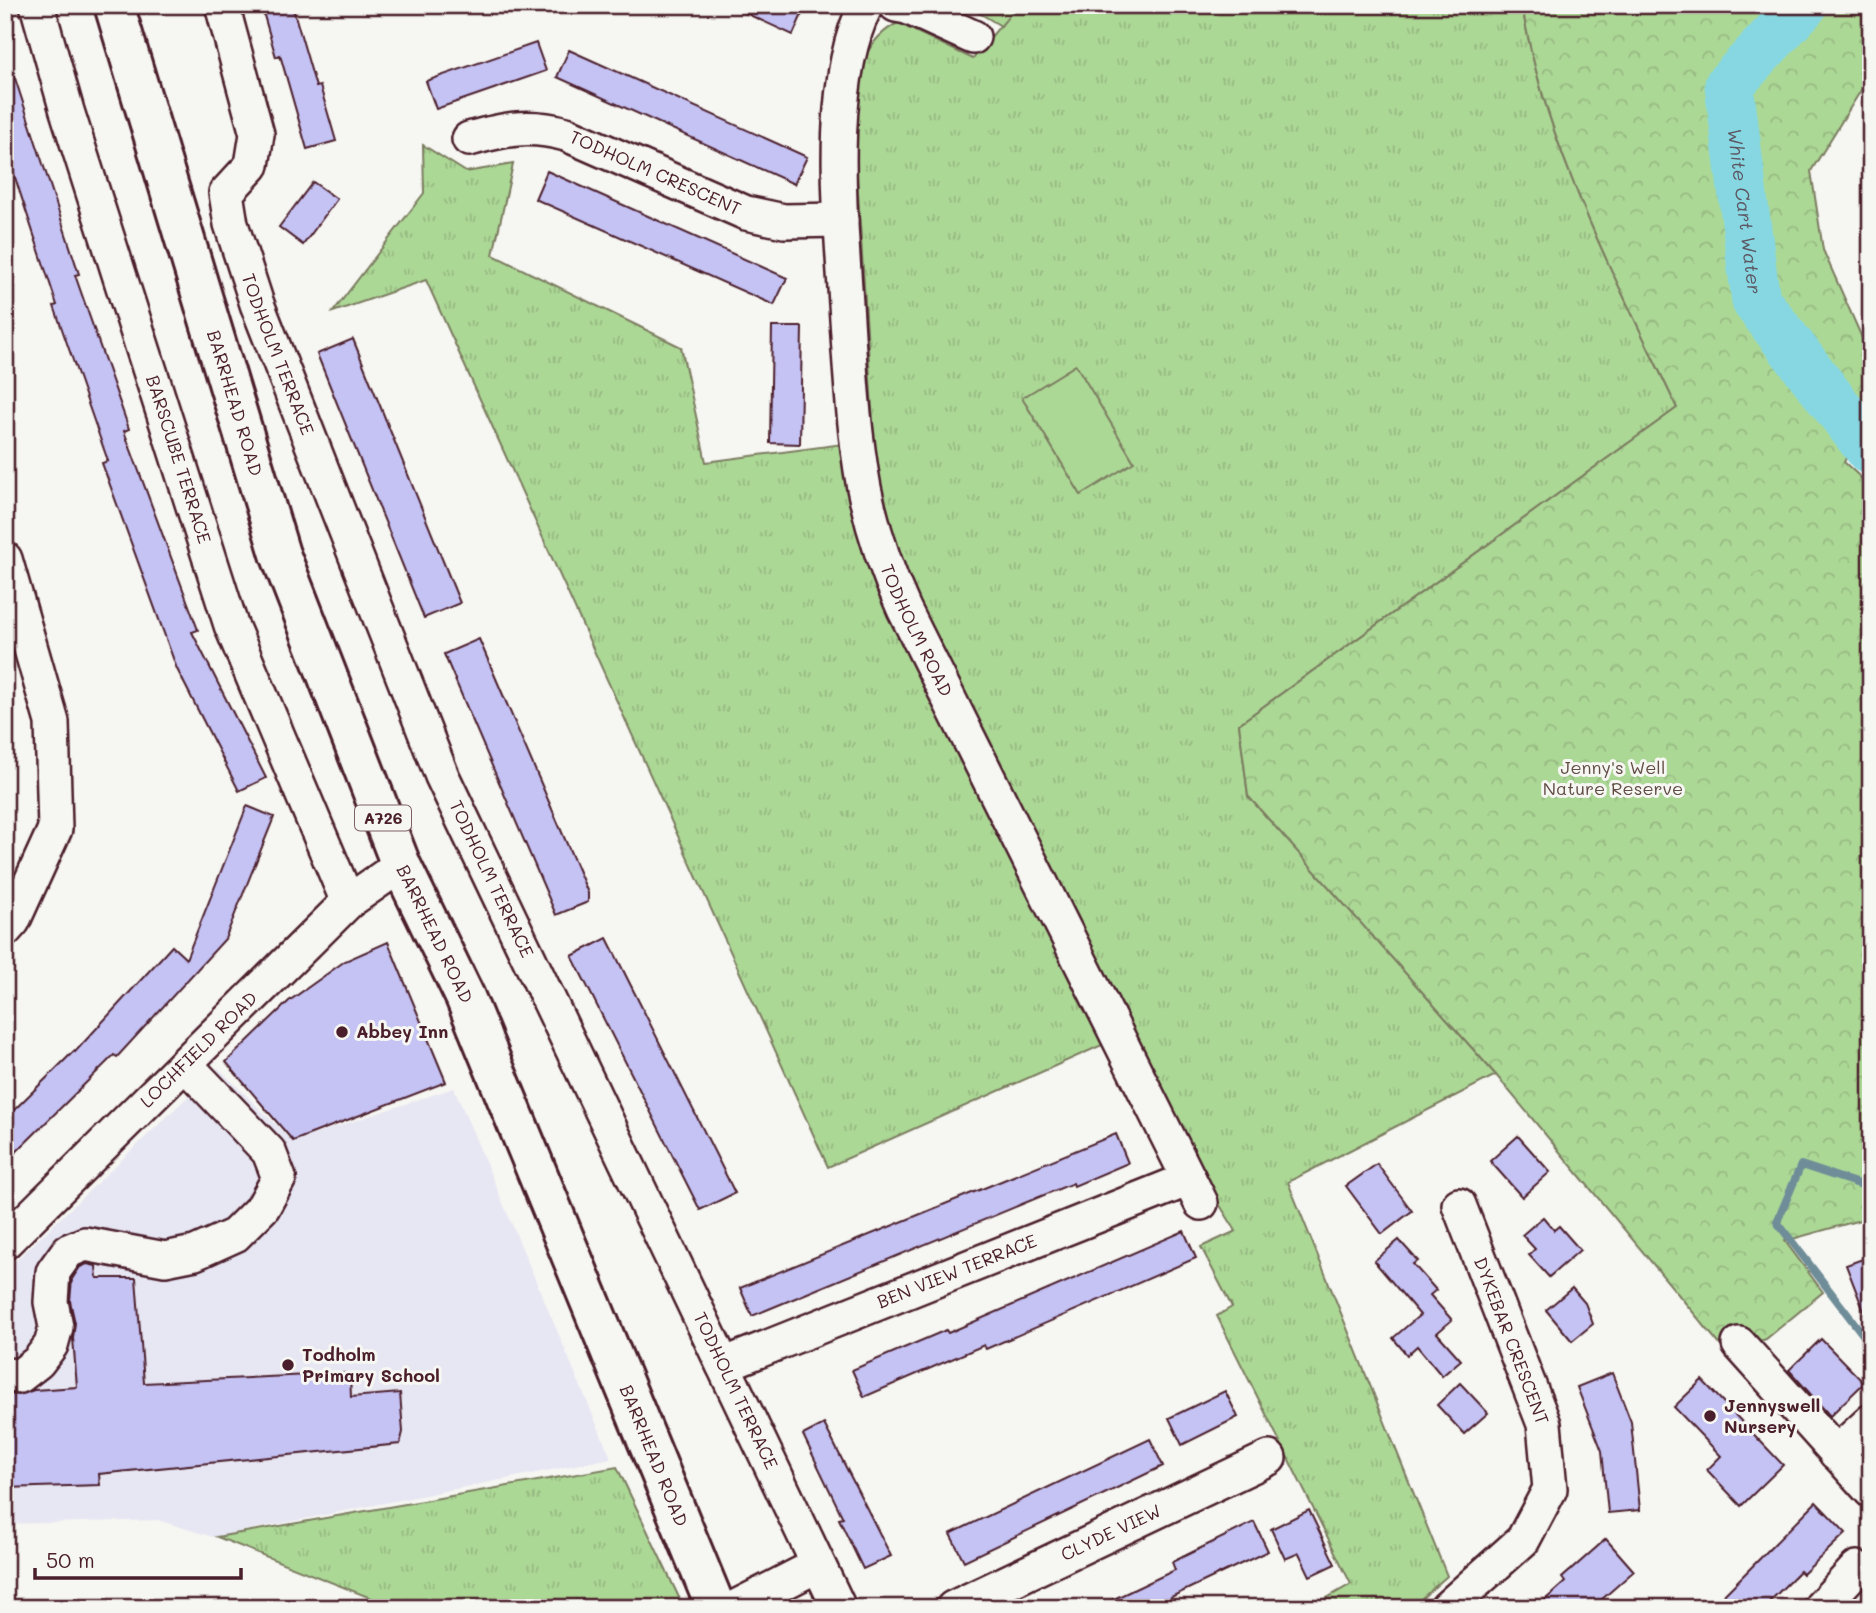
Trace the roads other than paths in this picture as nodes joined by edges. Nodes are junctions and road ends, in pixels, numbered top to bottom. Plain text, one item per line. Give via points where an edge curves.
1 (37, 5) edge
2 (114, 5) edge
3 (222, 5) edge
4 (866, 5) edge
5 (896, 5) edge
6 (973, 37) dead end
7 (469, 139) dead end
8 (841, 220) junction
9 (5, 559) edge
10 (401, 865) junction
11 (348, 902) junction
12 (5, 930) edge
13 (185, 1064) junction
14 (1195, 1191) joint
15 (1458, 1205) dead end
16 (5, 1242) edge
17 (1740, 1344) dead end
18 (723, 1365) junction
19 (5, 1375) edge
20 (1871, 1421) edge
21 (1836, 1453) junction
22 (1269, 1458) dead end
23 (1871, 1491) edge
24 (817, 1565) junction
25 (1857, 1568) dead end
26 (716, 1608) edge
27 (734, 1608) edge
28 (839, 1608) edge
29 (953, 1608) edge
30 (1447, 1608) edge
31 (1820, 1608) edge

1 - 11 street, BARSCUBE TERRACE via 231,625
2 - 10 main road, BARRHEAD ROAD / A726 via 280,554
3 - 18 street, TODHOLM TERRACE via 257,134 252,165 226,193 231,224 257,304 442,776
4 - 8 street, TODHOLM ROAD via 844,76
5 - 6 street
7 - 8 street, TODHOLM CRESCENT via 513,128 553,130 746,213 784,221
8 - 14 street, TODHOLM ROAD via 864,487 888,574
9 - 12 street via 52,722 55,829
10 - 11 street, LOCHFIELD ROAD
10 - 26 main road, BARRHEAD ROAD / A726 via 465,998
11 - 13 street, LOCHFIELD ROAD
13 - 16 street, LOCHFIELD ROAD
13 - 19 street via 269,1152 279,1178 263,1207 235,1235 195,1253 164,1259 85,1244 68,1251 53,1272 51,1302 56,1327 51,1345 20,1376
14 - 18 street, BEN VIEW TERRACE
15 - 30 street, DYKEBAR CRESCENT via 1544,1424 1550,1489 1523,1540
17 - 21 street
18 - 24 street, TODHOLM TERRACE
20 - 21 street
21 - 23 street
22 - 29 street, CLYDE VIEW
24 - 27 street
24 - 28 street, TODHOLM TERRACE
25 - 31 street

